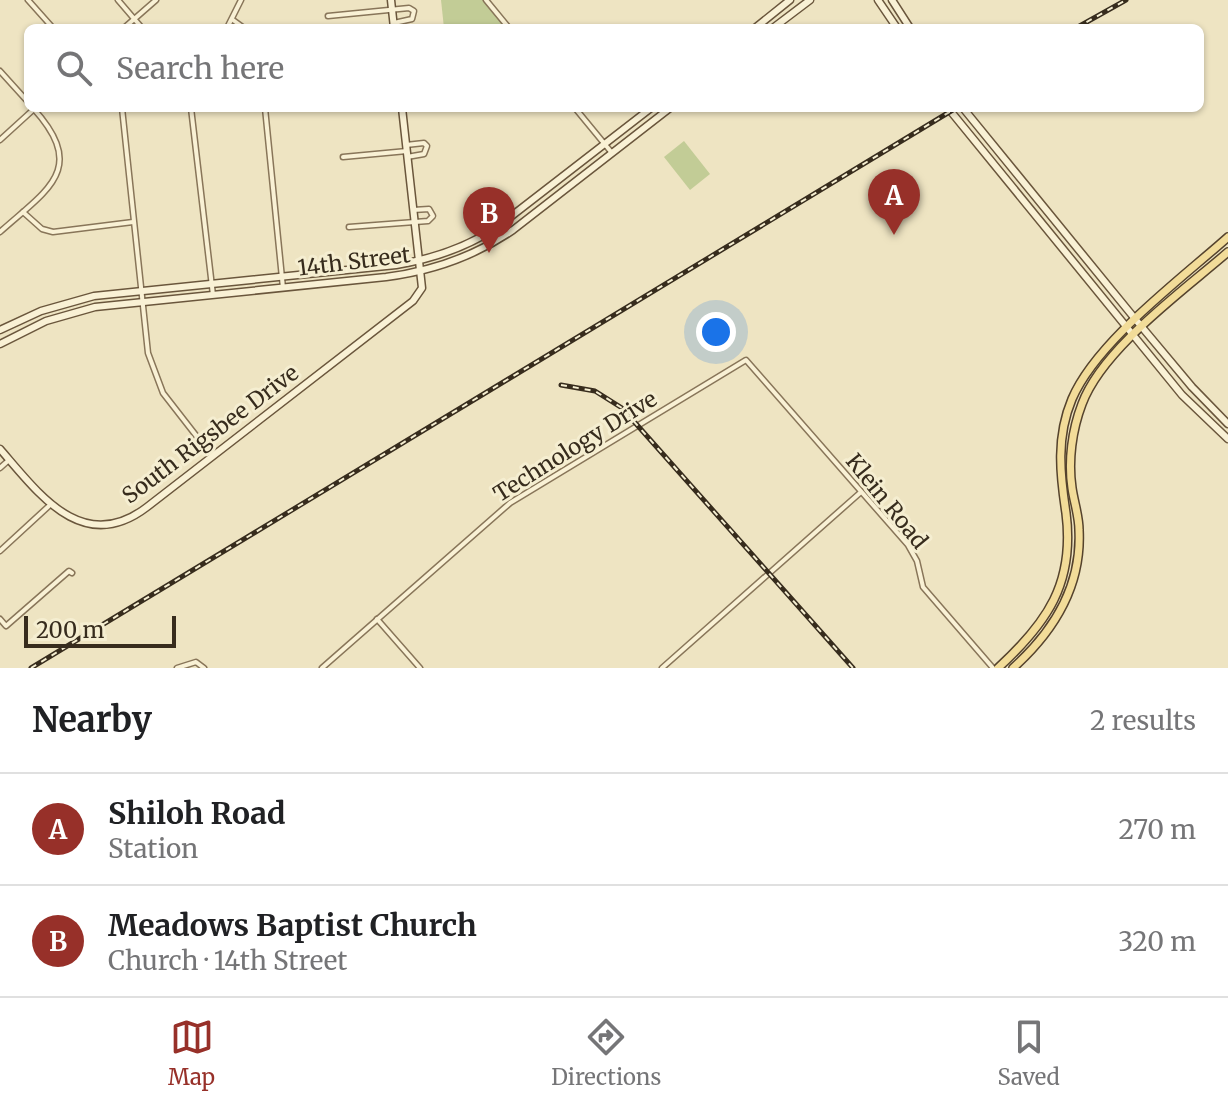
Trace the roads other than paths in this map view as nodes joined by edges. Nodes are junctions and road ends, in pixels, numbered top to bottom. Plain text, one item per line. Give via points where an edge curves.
1 (28, 0) edge
2 (118, 0) edge
3 (156, 0) edge
4 (241, 0) edge
5 (391, 0) edge
6 (486, 0) edge
7 (790, 0) edge
8 (810, 0) edge
9 (878, 0) edge
10 (892, 0) edge
11 (392, 10) junction
12 (328, 16) dead end
13 (134, 19) junction
14 (232, 20) junction
15 (49, 24) edge
16 (128, 24) edge
17 (138, 24) edge
18 (230, 24) edge
19 (238, 24) edge
20 (394, 24) edge
21 (399, 24) edge
22 (506, 24) edge
23 (760, 24) edge
24 (778, 24) edge
25 (894, 24) edge
26 (907, 24) edge
27 (0, 71) edge
28 (24, 98) edge
29 (30, 112) edge
30 (37, 112) edge
31 (122, 112) edge
32 (191, 112) edge
33 (265, 112) edge
34 (402, 112) edge
35 (578, 112) edge
36 (646, 112) edge
37 (665, 112) edge
38 (951, 112) edge
39 (966, 112) edge
40 (0, 140) edge
41 (605, 144) junction
42 (407, 151) junction
43 (612, 153) junction
44 (343, 157) dead end
45 (545, 191) junction
46 (552, 200) junction
47 (413, 210) junction
48 (23, 212) junction
49 (133, 222) junction
50 (414, 222) junction
51 (349, 227) dead end
52 (0, 232) edge
53 (474, 241) junction
54 (1227, 241) edge
55 (1074, 244) junction
56 (479, 250) junction
57 (1065, 252) junction
58 (1228, 252) edge
59 (418, 261) junction
60 (419, 272) junction
61 (282, 277) junction
62 (212, 284) junction
63 (283, 288) junction
64 (141, 291) junction
65 (213, 295) junction
66 (142, 302) junction
67 (1136, 320) junction
68 (1128, 327) junction
69 (1142, 328) junction
70 (0, 330) edge
71 (1134, 335) junction
72 (0, 344) edge
73 (746, 360) joint
74 (1064, 423) junction
75 (1228, 424) edge
76 (1074, 426) junction
77 (1228, 439) edge
78 (0, 449) edge
79 (213, 457) junction
80 (9, 460) junction
81 (0, 468) edge
82 (861, 492) junction
83 (50, 505) junction
84 (0, 551) edge
85 (72, 573) dead end
86 (1061, 580) junction
87 (1072, 584) junction
88 (0, 619) edge
89 (377, 619) junction
90 (202, 666) edge
91 (177, 668) edge
92 (322, 668) edge
93 (420, 668) edge
94 (662, 668) edge
95 (996, 668) edge
96 (1013, 668) edge

1 - 15 street
2 - 13 street
3 - 13 street
4 - 14 street
5 - 11 main road
6 - 22 street
7 - 23 main road
8 - 24 main road
9 - 25 main road
10 - 26 main road
11 - 12 street
11 - 20 main road
11 - 21 street via 409,8 415,13
13 - 16 street
13 - 17 street
14 - 18 street
14 - 19 street
27 - 28 street
29 - 40 street
30 - 48 street via 54,134 60,159 53,181
31 - 49 street
32 - 62 street
33 - 61 street
34 - 42 main road
35 - 41 street
36 - 41 main road, 14th Street
37 - 43 main road, 14th Street
38 - 57 main road
39 - 55 main road
41 - 43 street
41 - 45 main road, 14th Street
42 - 44 street
42 - 47 main road
43 - 46 main road, 14th Street
45 - 46 main road
45 - 53 main road, 14th Street
46 - 56 main road, 14th Street
47 - 50 main road
47 - 50 street via 429,209 433,214 430,220
48 - 49 street via 53,232
48 - 52 street
49 - 64 street
50 - 51 street
50 - 59 main road
53 - 56 main road
53 - 59 main road, 14th Street
54 - 67 main road
55 - 57 main road
55 - 67 main road
56 - 60 main road, 14th Street
57 - 68 main road
58 - 69 main road
59 - 60 main road
59 - 61 main road, 14th Street
60 - 63 main road, 14th Street
60 - 79 main road, South Rigsbee Drive via 422,288 413,301
61 - 62 main road, 14th Street
61 - 63 street
62 - 64 main road, 14th Street
62 - 65 street
63 - 65 main road, 14th Street
64 - 66 street
64 - 70 main road, 14th Street via 67,302
65 - 66 main road, 14th Street
66 - 72 main road, 14th Street via 56,317
66 - 79 street via 158,383
67 - 68 main road
67 - 69 main road
68 - 71 main road
68 - 74 main road via 1087,371
69 - 71 main road
69 - 75 main road
71 - 76 main road via 1095,378
71 - 77 main road via 1190,405
73 - 82 street, Klein Road
73 - 89 street, Technology Drive via 510,503
74 - 76 main road
74 - 86 main road via 1059,466 1067,537
76 - 87 main road via 1071,476 1079,550
78 - 80 main road, South Rigsbee Drive
79 - 83 main road, South Rigsbee Drive via 140,513 117,523 81,522
80 - 81 street
80 - 83 main road, South Rigsbee Drive
82 - 94 street
82 - 95 street, Klein Road via 912,550 932,599
83 - 84 street
85 - 88 street via 6,626
86 - 87 main road
86 - 95 main road via 1042,624
87 - 96 main road via 1052,628
89 - 92 street, Technology Drive
89 - 93 street
90 - 91 street via 191,662

